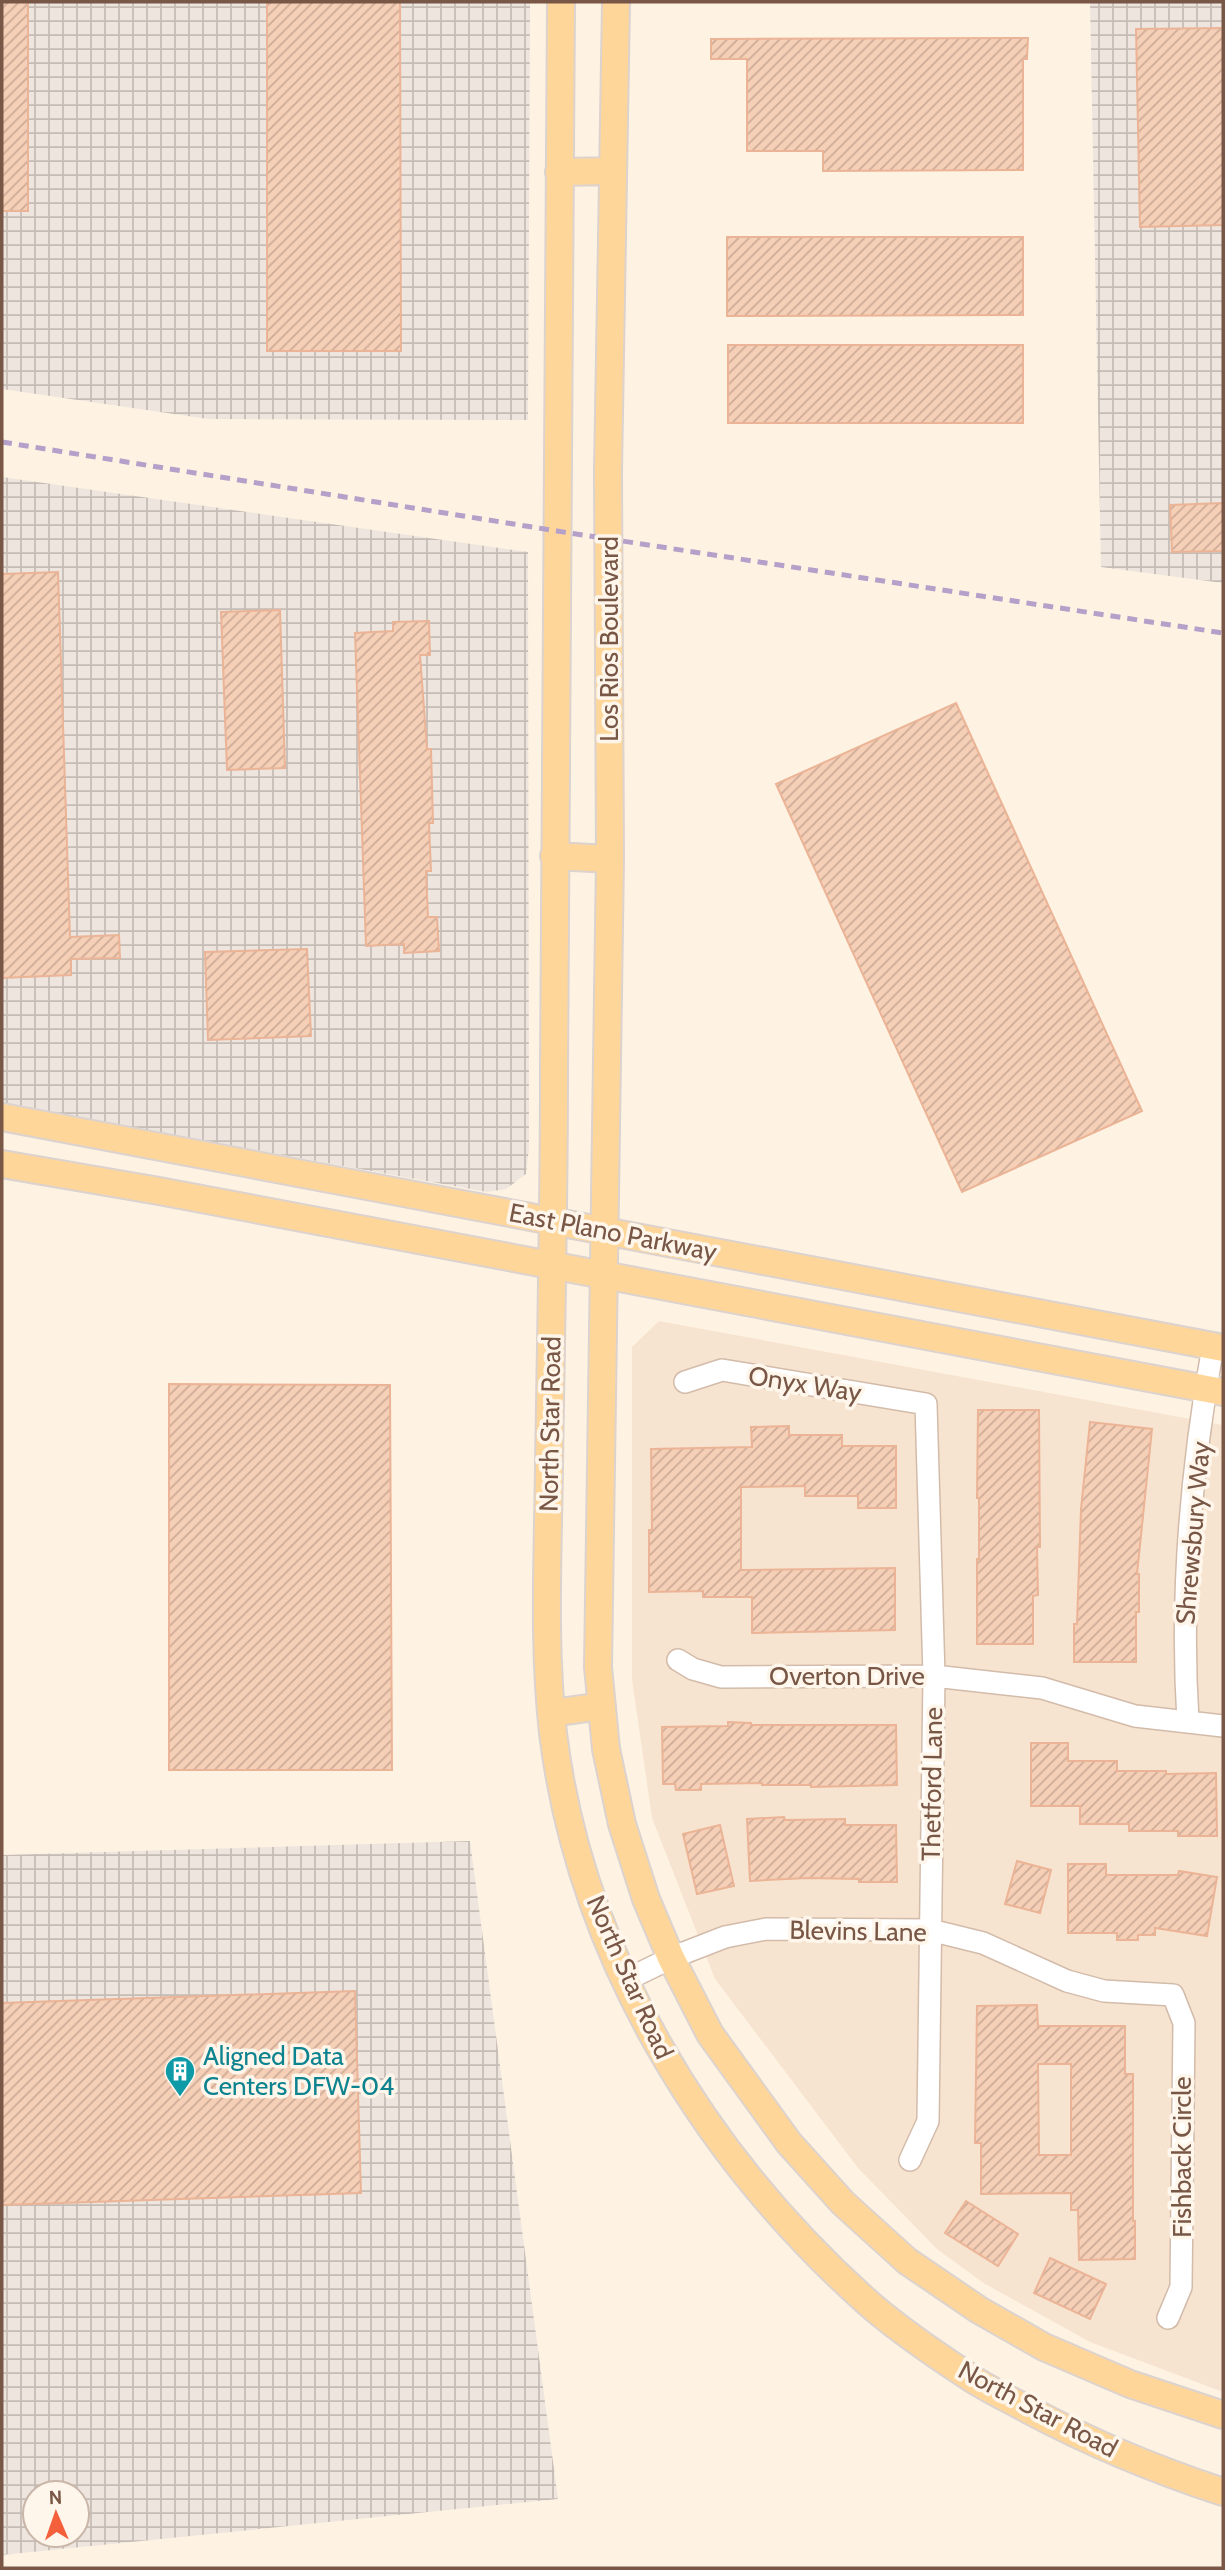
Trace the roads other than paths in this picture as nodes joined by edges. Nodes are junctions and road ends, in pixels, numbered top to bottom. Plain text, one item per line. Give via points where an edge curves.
1 (561, 2) edge
2 (616, 2) edge
3 (613, 171) junction
4 (559, 172) junction
5 (554, 856) junction
6 (610, 859) junction
7 (2, 1117) edge
8 (167, 1146) junction
9 (2, 1164) edge
10 (159, 1191) junction
11 (554, 1221) junction
12 (606, 1232) junction
13 (552, 1266) junction
14 (604, 1276) junction
15 (898, 1287) junction
16 (890, 1329) junction
17 (1218, 1347) edge
18 (685, 1382) dead end
19 (1214, 1390) edge
20 (926, 1404) joint
21 (678, 1660) dead end
22 (934, 1676) junction
23 (601, 1706) junction
24 (552, 1713) junction
25 (1188, 1721) junction
26 (1223, 1726) edge
27 (930, 1930) junction
28 (671, 1958) junction
29 (626, 1980) junction
30 (1173, 1995) joint
31 (910, 2160) dead end
32 (1168, 2318) dead end
33 (1223, 2415) edge
34 (1223, 2492) edge

1 - 4 main road, Los Rios Boulevard
2 - 3 main road, Los Rios Boulevard
3 - 4 main road
3 - 6 main road, Los Rios Boulevard via 608,472
4 - 5 main road, Los Rios Boulevard
5 - 6 main road
5 - 11 main road, Los Rios Boulevard
6 - 12 main road, Los Rios Boulevard
7 - 8 main road, East Plano Parkway
8 - 10 main road
8 - 11 main road, East Plano Parkway
9 - 10 main road, East Plano Parkway
10 - 13 main road, East Plano Parkway
11 - 12 main road, East Plano Parkway
11 - 13 main road, North Star Road
12 - 14 main road, Los Rios Boulevard
12 - 15 main road, East Plano Parkway
13 - 14 main road, East Plano Parkway
13 - 24 main road, North Star Road via 546,1651
14 - 16 main road, East Plano Parkway
14 - 23 main road, North Star Road
15 - 16 main road
15 - 17 main road, East Plano Parkway
16 - 19 main road, East Plano Parkway
17 - 19 street, Shrewsbury Way
18 - 20 street, Onyx Way via 722,1370
19 - 25 street, Shrewsbury Way via 1189,1537 1184,1656
20 - 22 street, Thetford Lane
21 - 22 street, Overton Drive via 721,1677
22 - 25 street, Overton Drive via 1042,1688 1135,1716
22 - 27 street, Thetford Lane
23 - 24 main road
23 - 28 main road, North Star Road via 622,1824
24 - 29 main road, North Star Road via 566,1808 583,1871
25 - 26 street, Overton Drive
27 - 28 street, Blevins Lane via 766,1929 725,1937
27 - 30 street, Blevins Lane via 983,1943 1067,1981 1104,1991
27 - 31 street, Thetford Lane via 928,2121
28 - 29 street, Blevins Lane
28 - 33 main road, North Star Road via 710,2035 789,2143 843,2203 906,2262 1044,2347 1130,2384
29 - 34 main road, North Star Road via 648,2031 693,2103 795,2232 870,2305 973,2380 1062,2427 1171,2475
30 - 32 street, Fishback Circle via 1184,2023 1181,2287

